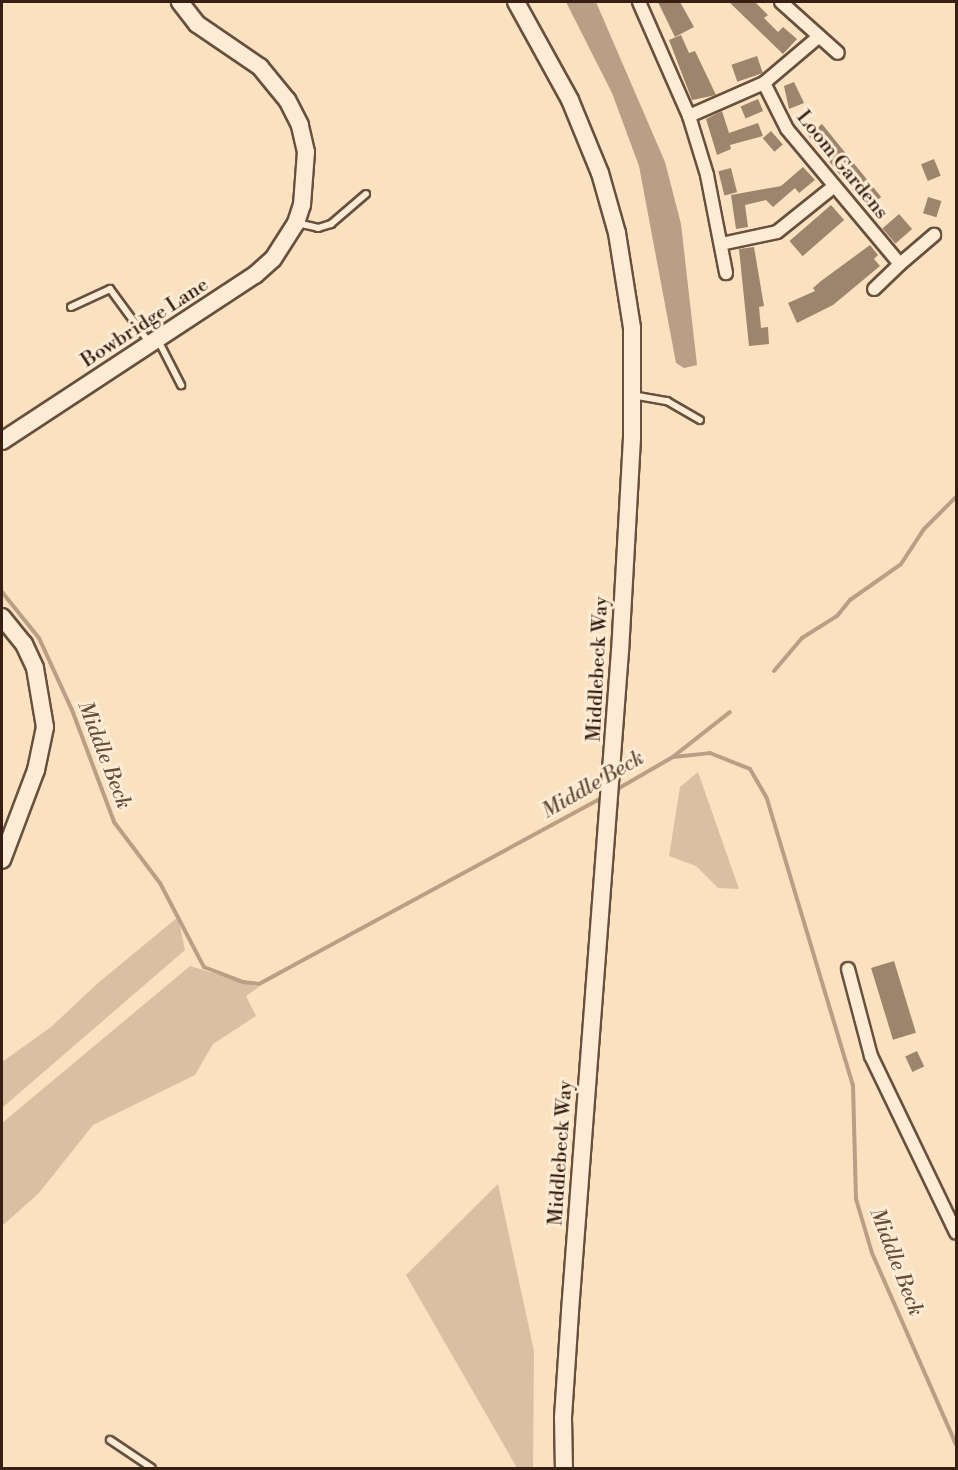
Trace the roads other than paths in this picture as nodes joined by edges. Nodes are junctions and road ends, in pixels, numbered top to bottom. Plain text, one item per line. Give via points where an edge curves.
1 (180, 2) edge
2 (516, 2) edge
3 (639, 2) edge
4 (781, 2) edge
5 (817, 38) junction
6 (837, 54) dead end
7 (764, 83) junction
8 (689, 116) junction
9 (832, 188) junction
10 (366, 195) dead end
11 (296, 223) junction
12 (934, 234) dead end
13 (721, 243) junction
14 (900, 264) junction
15 (726, 273) dead end
16 (874, 289) dead end
17 (71, 307) dead end
18 (154, 342) junction
19 (181, 385) dead end
20 (632, 395) junction
21 (700, 420) dead end
22 (2, 441) edge
23 (2, 617) edge
24 (2, 860) edge
25 (848, 969) dead end
26 (957, 1233) edge
27 (110, 1440) dead end
28 (152, 1468) edge
29 (564, 1468) edge

1 - 11 street, Bowbridge Lane via 197,24 260,67 287,100 300,125 306,152 302,205
2 - 20 street, Middlebeck Way via 566,90 600,173 627,298
3 - 8 street
4 - 5 street
5 - 6 street
5 - 7 street
7 - 8 street
7 - 9 street, Loom Gardens via 778,117
8 - 13 street
9 - 13 street via 777,232
9 - 14 street, Loom Gardens
10 - 11 lane via 331,224 318,228
11 - 18 street, Bowbridge Lane via 273,259 255,275
12 - 14 street
13 - 15 street
14 - 16 street
17 - 18 lane via 110,289
18 - 19 lane
18 - 22 street, Bowbridge Lane
20 - 21 lane via 667,401
20 - 29 street, Middlebeck Way via 613,777 570,1312
23 - 24 street via 24,644 35,668 45,727 36,770
25 - 26 street via 871,1056
27 - 28 lane

